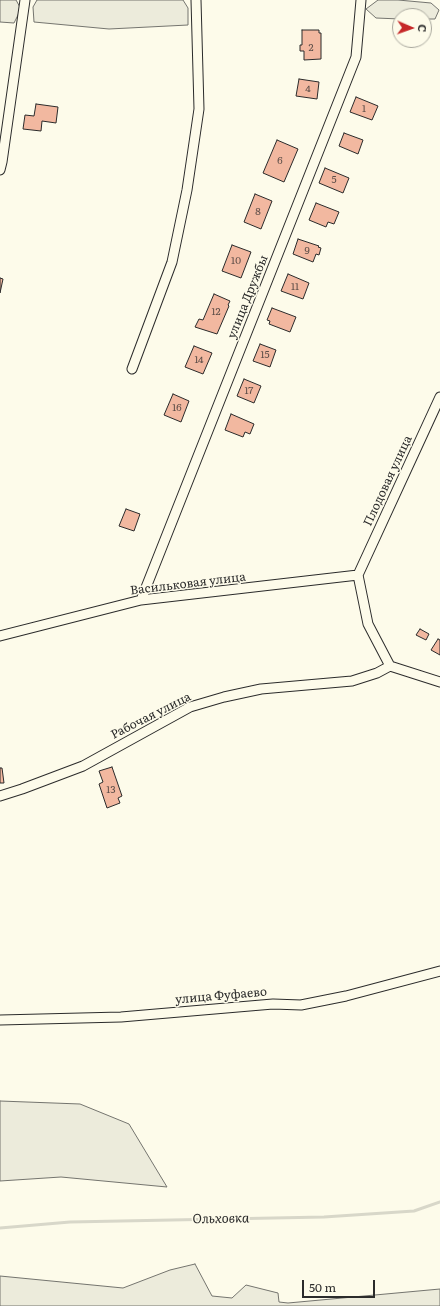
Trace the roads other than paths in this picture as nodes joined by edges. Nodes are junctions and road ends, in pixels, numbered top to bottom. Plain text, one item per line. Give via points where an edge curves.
1 (25, 0) edge
2 (196, 0) edge
3 (361, 0) edge
4 (0, 170) edge
5 (132, 369) dead end
6 (440, 397) edge
7 (358, 575) junction
8 (141, 600) junction
9 (0, 636) edge
10 (390, 666) junction
11 (440, 682) edge
12 (0, 796) edge
13 (440, 971) edge
14 (0, 1020) edge

1 - 4 street
2 - 5 street via 199,110 187,190 172,262
3 - 8 street, улица Дружбы via 356,57
6 - 7 street, Плодовая улица
7 - 8 street, Васильковая улица
7 - 10 street via 368,624
8 - 9 street, Васильковая улица
10 - 11 street
10 - 12 street, Рабочая улица via 352,681 261,689 190,707 83,766
13 - 14 street, улица Фуфаево via 301,1005 273,1004 121,1017

